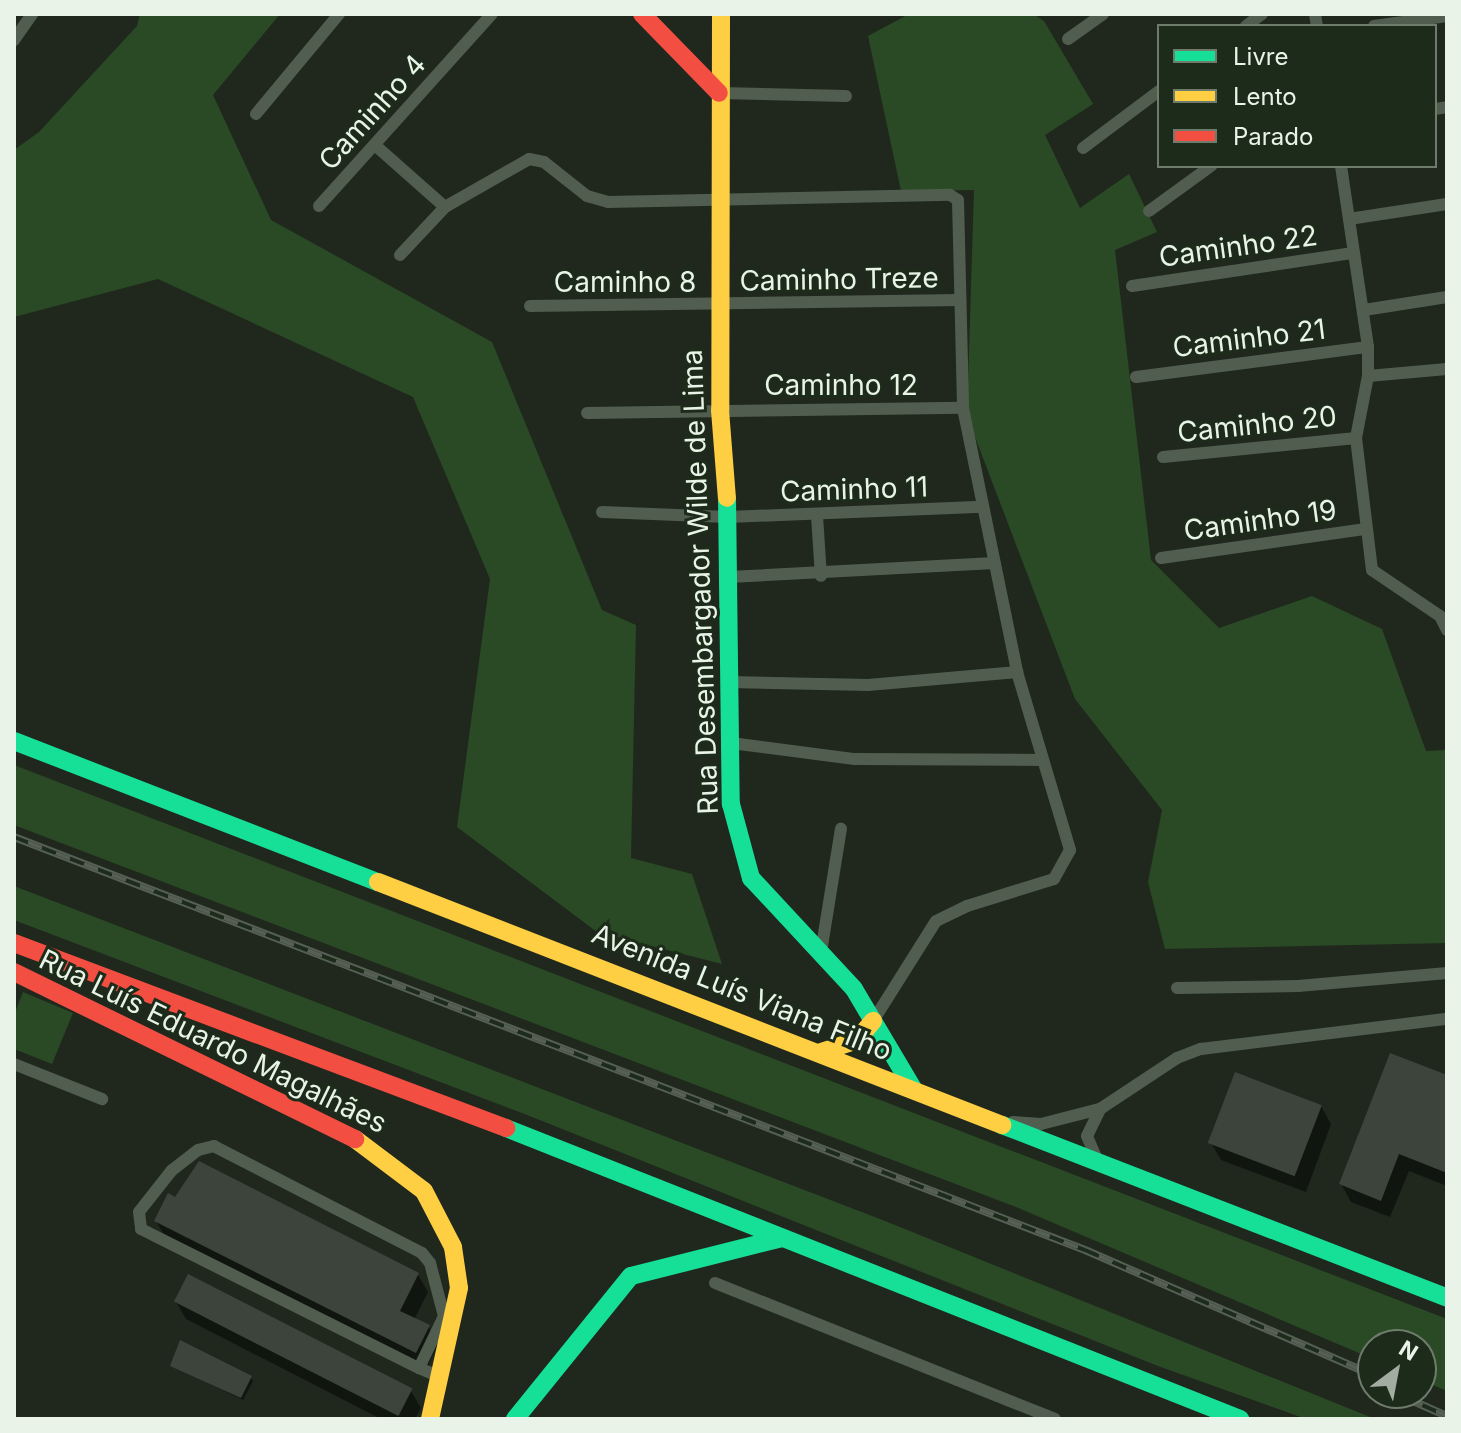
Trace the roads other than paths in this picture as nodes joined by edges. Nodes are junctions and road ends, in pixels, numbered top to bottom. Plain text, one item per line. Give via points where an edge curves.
1 (32, 14) edge
2 (339, 14) edge
3 (492, 14) edge
4 (642, 14) edge
5 (721, 14) edge
6 (1103, 14) edge
7 (1447, 16) edge
8 (1389, 24) edge
9 (1068, 39) dead end
10 (14, 40) edge
11 (723, 41) junction
12 (692, 60) junction
13 (1157, 92) edge
14 (719, 93) junction
15 (846, 96) dead end
16 (256, 114) dead end
17 (376, 146) junction
18 (1083, 148) dead end
19 (1208, 168) edge
20 (1341, 168) edge
21 (719, 201) junction
22 (1447, 204) edge
23 (319, 206) dead end
24 (445, 207) junction
25 (1149, 211) dead end
26 (1349, 219) junction
27 (1352, 253) junction
28 (400, 255) dead end
29 (1132, 286) dead end
30 (1447, 297) edge
31 (960, 300) junction
32 (530, 306) dead end
33 (720, 306) junction
34 (1364, 310) junction
35 (1368, 347) junction
36 (1447, 369) edge
37 (1368, 376) junction
38 (1136, 377) dead end
39 (963, 408) junction
40 (720, 410) junction
41 (587, 413) dead end
42 (1356, 438) junction
43 (1163, 457) dead end
44 (982, 507) junction
45 (602, 512) dead end
46 (817, 516) junction
47 (728, 517) junction
48 (1366, 529) junction
49 (1161, 558) dead end
50 (995, 563) junction
51 (821, 576) junction
52 (729, 577) junction
53 (1447, 630) edge
54 (1017, 672) junction
55 (730, 682) junction
56 (14, 741) edge
57 (731, 743) junction
58 (1042, 760) junction
59 (841, 829) dead end
60 (14, 943) edge
61 (821, 952) junction
62 (1447, 973) edge
63 (14, 974) edge
64 (1177, 988) dead end
65 (1447, 1019) edge
66 (873, 1021) junction
67 (821, 1052) junction
68 (14, 1064) edge
69 (914, 1090) junction
70 (102, 1099) dead end
71 (1100, 1109) junction
72 (975, 1115) junction
73 (1100, 1164) junction
74 (782, 1238) junction
75 (701, 1256) junction
76 (1447, 1298) edge
77 (419, 1368) junction
78 (440, 1377) junction
79 (430, 1419) edge
80 (515, 1419) edge
81 (1055, 1419) edge
82 (1240, 1419) edge

1 - 10 street
2 - 16 street
3 - 17 street, Caminho 4
4 - 12 main road
5 - 11 main road, Rua Desembargador Wilde de Lima
6 - 9 street
7 - 8 street
11 - 12 main road via 712,54
11 - 14 main road, Rua Desembargador Wilde de Lima
12 - 14 main road
13 - 18 street
14 - 15 street
14 - 21 main road, Rua Desembargador Wilde de Lima
17 - 23 street, Caminho 4
17 - 24 street
19 - 25 street
20 - 26 street
21 - 24 street via 598,200 544,162 529,159
21 - 31 street via 950,195 958,200
21 - 33 main road, Rua Desembargador Wilde de Lima
22 - 26 street
24 - 28 street
26 - 27 street
27 - 29 street, Caminho 22
27 - 34 street
30 - 34 street
31 - 33 street, Caminho Treze
31 - 39 street
32 - 33 street, Caminho 8
33 - 40 main road, Rua Desembargador Wilde de Lima
34 - 35 street
35 - 37 street
35 - 38 street, Caminho 21
36 - 37 street
37 - 42 street
39 - 40 street, Caminho 12
39 - 44 street
40 - 41 street, Caminho 12
40 - 47 main road, Rua Desembargador Wilde de Lima
42 - 43 street, Caminho 20
42 - 48 street
44 - 46 street, Caminho 11
44 - 50 street
45 - 47 street, Caminho 11
46 - 47 street, Caminho 11
46 - 51 street
47 - 52 main road, Rua Desembargador Wilde de Lima
48 - 49 street, Caminho 19
48 - 53 street via 1375,574 1440,616
50 - 51 street
50 - 54 street
51 - 52 street
52 - 55 main road, Rua Desembargador Wilde de Lima
54 - 55 street via 868,685
54 - 58 street
55 - 57 main road, Rua Desembargador Wilde de Lima
56 - 67 main road, Avenida Luís Viana Filho
57 - 58 street via 855,759
57 - 61 main road, Rua Desembargador Wilde de Lima via 731,804 751,878
58 - 66 street via 1070,850 1061,874 936,921
59 - 61 street
60 - 74 main road via 373,1075
61 - 66 main road, Rua Desembargador Wilde de Lima
62 - 64 street via 1298,986
63 - 78 main road, Rua Luís Eduardo Magalhães via 346,1133 409,1175 440,1217 458,1267 459,1306
65 - 71 street via 1201,1049 1177,1058
66 - 67 main road via 857,1040
66 - 69 main road, Rua Desembargador Wilde de Lima
67 - 69 main road, Avenida Luís Viana Filho
68 - 70 street
69 - 72 main road, Avenida Luís Viana Filho
71 - 72 street via 1041,1124
71 - 73 street via 1087,1136
72 - 73 main road, Avenida Luís Viana Filho
73 - 76 main road, Avenida Luís Viana Filho
74 - 75 main road
74 - 82 main road
75 - 80 main road via 631,1276
75 - 81 street via 722,1284
77 - 77 street via 141,1229 139,1212 172,1170 198,1150 214,1146 422,1253 430,1263 444,1316
77 - 78 street
78 - 79 main road, Rua Luís Eduardo Magalhães

